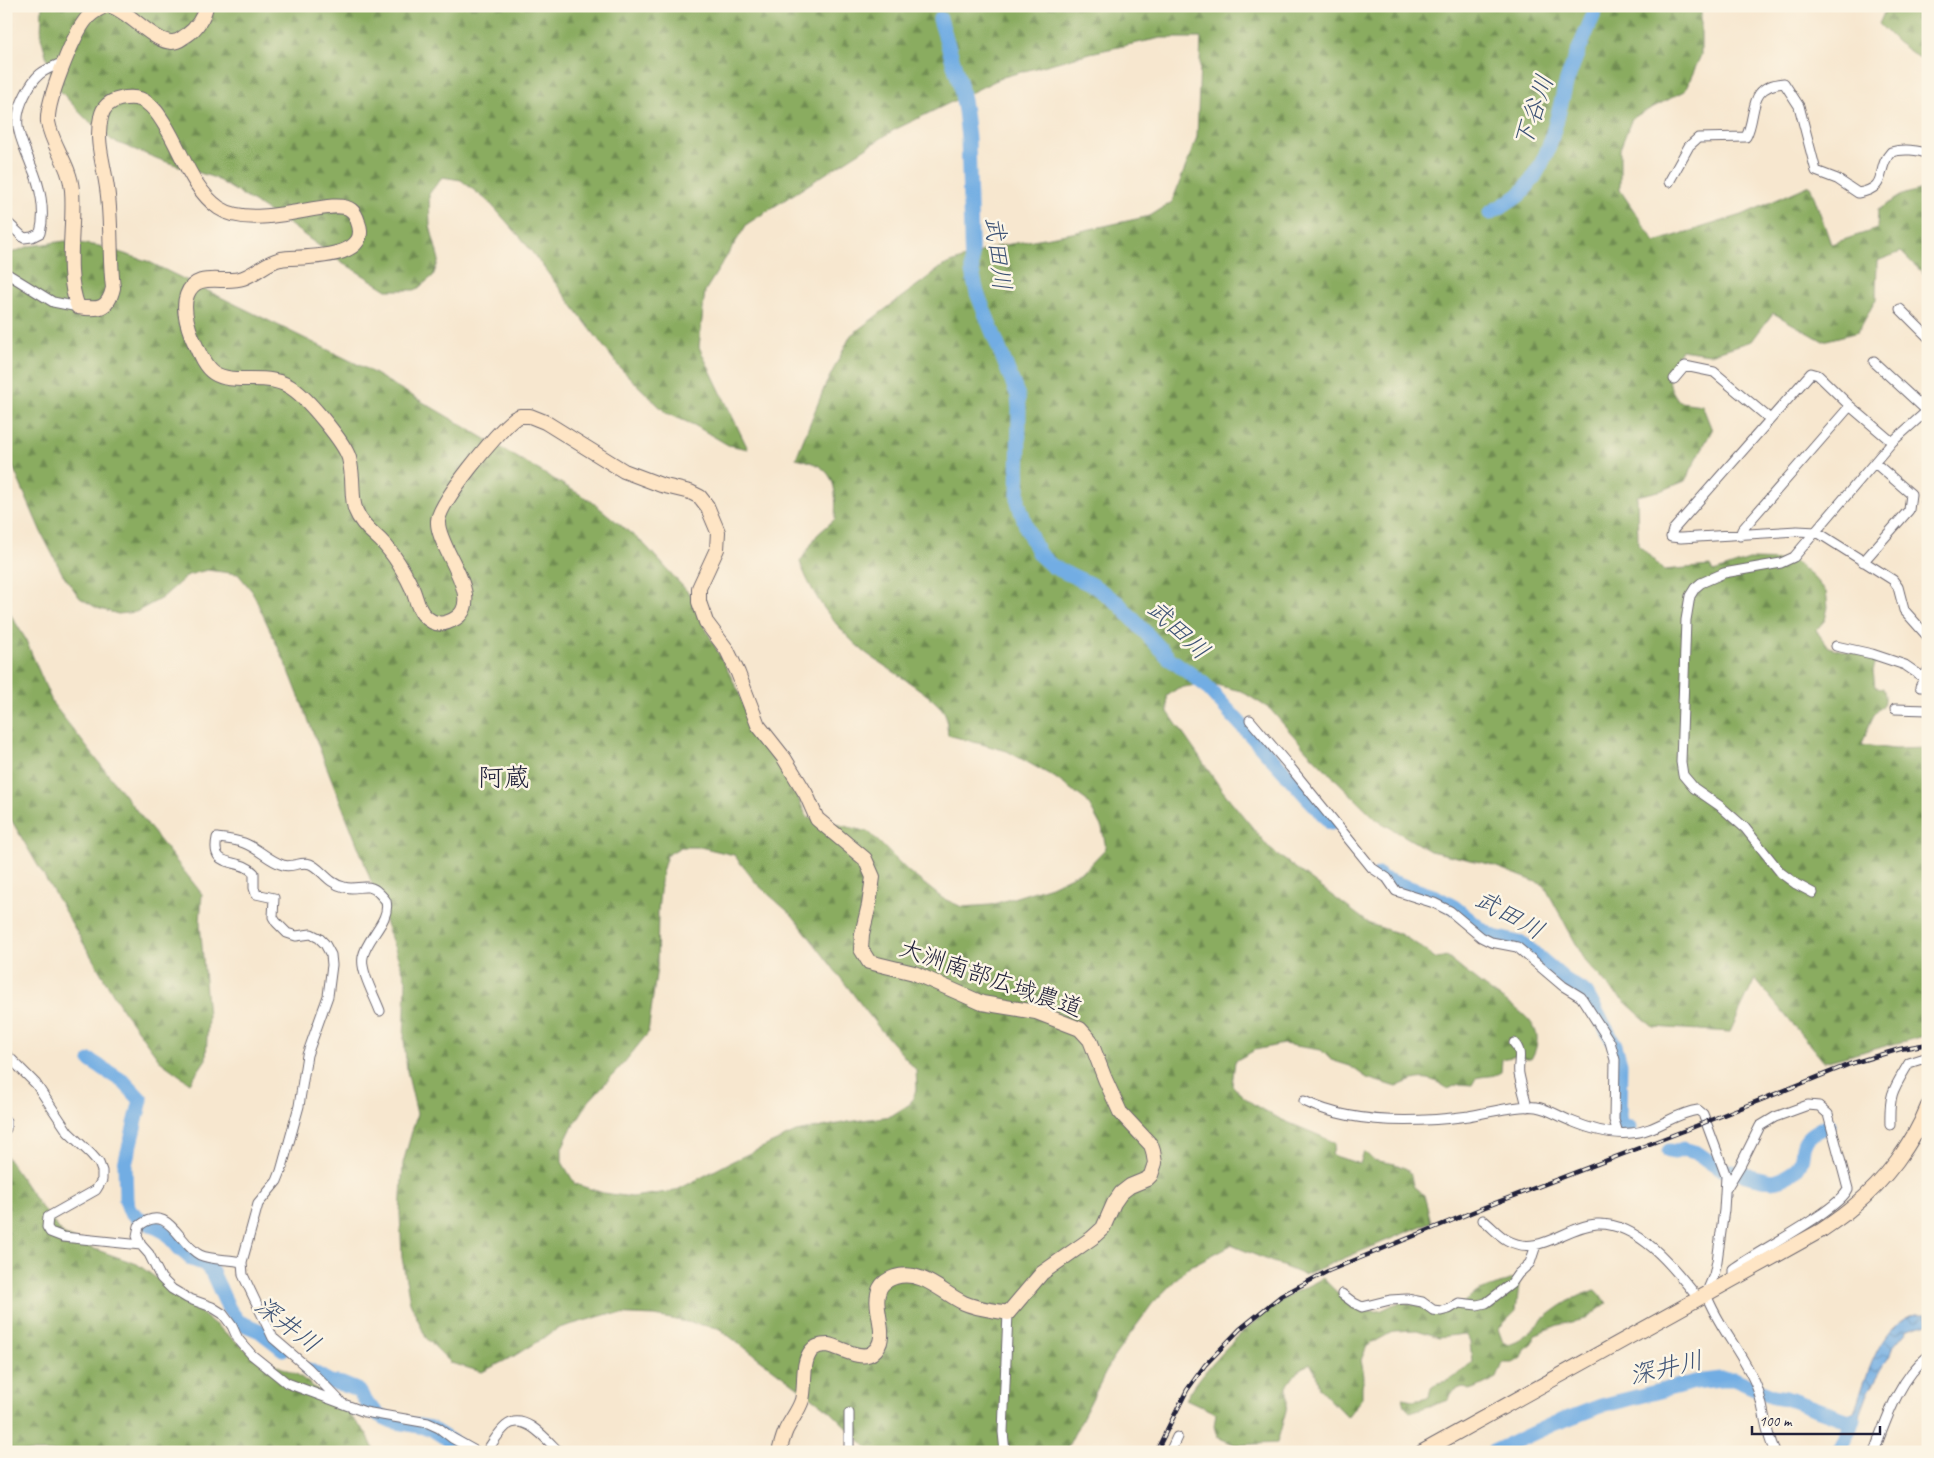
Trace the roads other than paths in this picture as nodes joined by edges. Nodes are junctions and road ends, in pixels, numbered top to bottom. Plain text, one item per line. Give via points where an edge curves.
1 (104, 6) edge
2 (111, 6) edge
3 (206, 6) edge
4 (64, 62) junction
5 (1928, 155) edge
6 (1669, 182) dead end
7 (6, 221) edge
8 (6, 273) edge
9 (78, 307) junction
10 (1900, 309) dead end
11 (1928, 337) edge
12 (1874, 362) dead end
13 (1674, 379) dead end
14 (1850, 406) junction
15 (1927, 411) edge
16 (1770, 419) junction
17 (1892, 442) junction
18 (1875, 462) junction
19 (1817, 532) junction
20 (1740, 536) junction
21 (1863, 562) junction
22 (1928, 637) edge
23 (1836, 646) dead end
24 (1926, 674) edge
25 (1928, 688) edge
26 (1896, 709) dead end
27 (1928, 710) edge
28 (1250, 720) dead end
29 (1813, 894) dead end
30 (380, 1011) dead end
31 (1514, 1043) dead end
32 (6, 1054) edge
33 (1928, 1057) edge
34 (1304, 1101) dead end
35 (1527, 1106) junction
36 (1928, 1106) edge
37 (6, 1121) edge
38 (1890, 1125) dead end
39 (6, 1129) edge
40 (1618, 1133) junction
41 (1726, 1189) junction
42 (1483, 1220) dead end
43 (140, 1245) junction
44 (1536, 1245) junction
45 (242, 1262) junction
46 (1734, 1280) junction
47 (1342, 1294) dead end
48 (1702, 1296) junction
49 (1008, 1313) junction
50 (1928, 1356) edge
51 (342, 1402) junction
52 (849, 1413) dead end
53 (1177, 1437) dead end
54 (477, 1452) edge
55 (486, 1452) edge
56 (559, 1452) edge
57 (779, 1452) edge
58 (849, 1452) edge
59 (1005, 1452) edge
60 (1170, 1452) edge
61 (1422, 1452) edge
62 (1775, 1452) edge
63 (1874, 1452) edge

1 - 4 street via 84,22
2 - 3 street via 121,9 164,41 177,41 193,30
4 - 7 street via 42,71 33,79 18,114 17,132 38,185 40,233 24,238
4 - 9 street via 50,99 48,119 50,134 68,169 72,188 71,278
5 - 6 street via 1923,152 1891,152 1876,187 1858,193 1816,171 1799,106 1784,83 1778,83 1755,99 1746,137 1698,138 1689,146
8 - 9 street via 53,302
9 - 49 street, 大洲南部広域農道 via 103,307 110,300 113,288 107,188 101,162 101,116 107,104 119,99 137,98 148,103 158,114 204,195 232,215 252,217 340,205 351,209 360,232 356,243 344,251 280,259 246,278 204,279 192,286 185,298 185,312 191,333 213,372 225,377 282,382 297,392 336,435 348,457 357,516 388,546 426,617 436,624 457,618 464,608 466,596 442,539 438,522 442,508 468,470 520,416 545,422 624,471 700,497 718,532 717,549 700,588 699,602 706,622 727,650 758,725 784,758 817,819 865,859 873,877 861,949 869,962 914,973 982,1003 1036,1012 1080,1029 1090,1040 1120,1112 1151,1145 1154,1169 1147,1179 1121,1193 1103,1228 1042,1273
10 - 11 street
12 - 15 street
13 - 16 street via 1686,366 1714,372
14 - 16 street via 1818,375 1811,374
14 - 17 street
14 - 20 street
15 - 17 street
16 - 20 street via 1673,530 1671,537
17 - 18 street
18 - 19 street
18 - 21 street via 1911,494 1909,510
19 - 20 street
19 - 21 street
19 - 29 street via 1794,557 1781,563 1724,573 1701,583 1690,596 1686,620 1681,762 1683,775 1694,788 1745,828 1781,872
21 - 22 street via 1893,580 1904,610
23 - 24 street via 1872,654
24 - 25 street via 1920,687
26 - 27 street
28 - 40 street via 1372,868 1387,878 1396,891 1434,903 1491,942 1517,947 1581,997 1610,1042 1615,1060 1614,1120
30 - 45 street via 363,957 386,907 385,900 374,887 344,888 330,882 312,865 282,865 243,843 217,838 217,854 223,861 249,868 254,873 256,894 274,898 273,917 276,922 287,933 296,936 311,934 319,938 331,954 332,965 328,996 307,1055 299,1106 282,1171 258,1204
31 - 35 street via 1518,1047 1518,1073
32 - 43 street via 36,1084 68,1132 91,1154 102,1171 102,1180 96,1190 48,1217 46,1227 62,1237
33 - 38 street via 1909,1063 1892,1091
34 - 35 street via 1321,1109 1380,1120 1467,1116
35 - 40 street via 1548,1110 1596,1130
36 - 46 street via 1904,1151 1854,1207 1822,1230
37 - 39 street
40 - 41 street via 1646,1130 1698,1110 1703,1114 1723,1165
41 - 46 street via 1760,1126 1766,1121 1808,1106 1819,1106 1828,1114 1848,1189 1845,1195 1733,1269
41 - 48 street via 1714,1275
42 - 44 street via 1507,1240
43 - 45 street via 137,1236 139,1226 148,1219 158,1219 167,1222 189,1248 201,1256
43 - 51 street via 172,1289 223,1314 252,1355 287,1383
44 - 47 street via 1530,1262 1511,1284 1486,1303 1459,1303 1441,1311 1407,1298 1362,1306
44 - 48 street via 1577,1228 1598,1224 1632,1233 1665,1258
45 - 51 street via 243,1275 273,1338
46 - 48 street
48 - 61 street
48 - 62 street via 1758,1387
49 - 57 street via 965,1303 916,1276 888,1279 880,1288 880,1342 876,1350 868,1355 856,1354 828,1345 815,1347 810,1352 802,1401 785,1432
49 - 59 street
50 - 63 street via 1915,1367 1891,1408
51 - 54 street via 365,1412 428,1423
52 - 58 street
53 - 60 street
55 - 56 street via 507,1425 516,1422 526,1423

